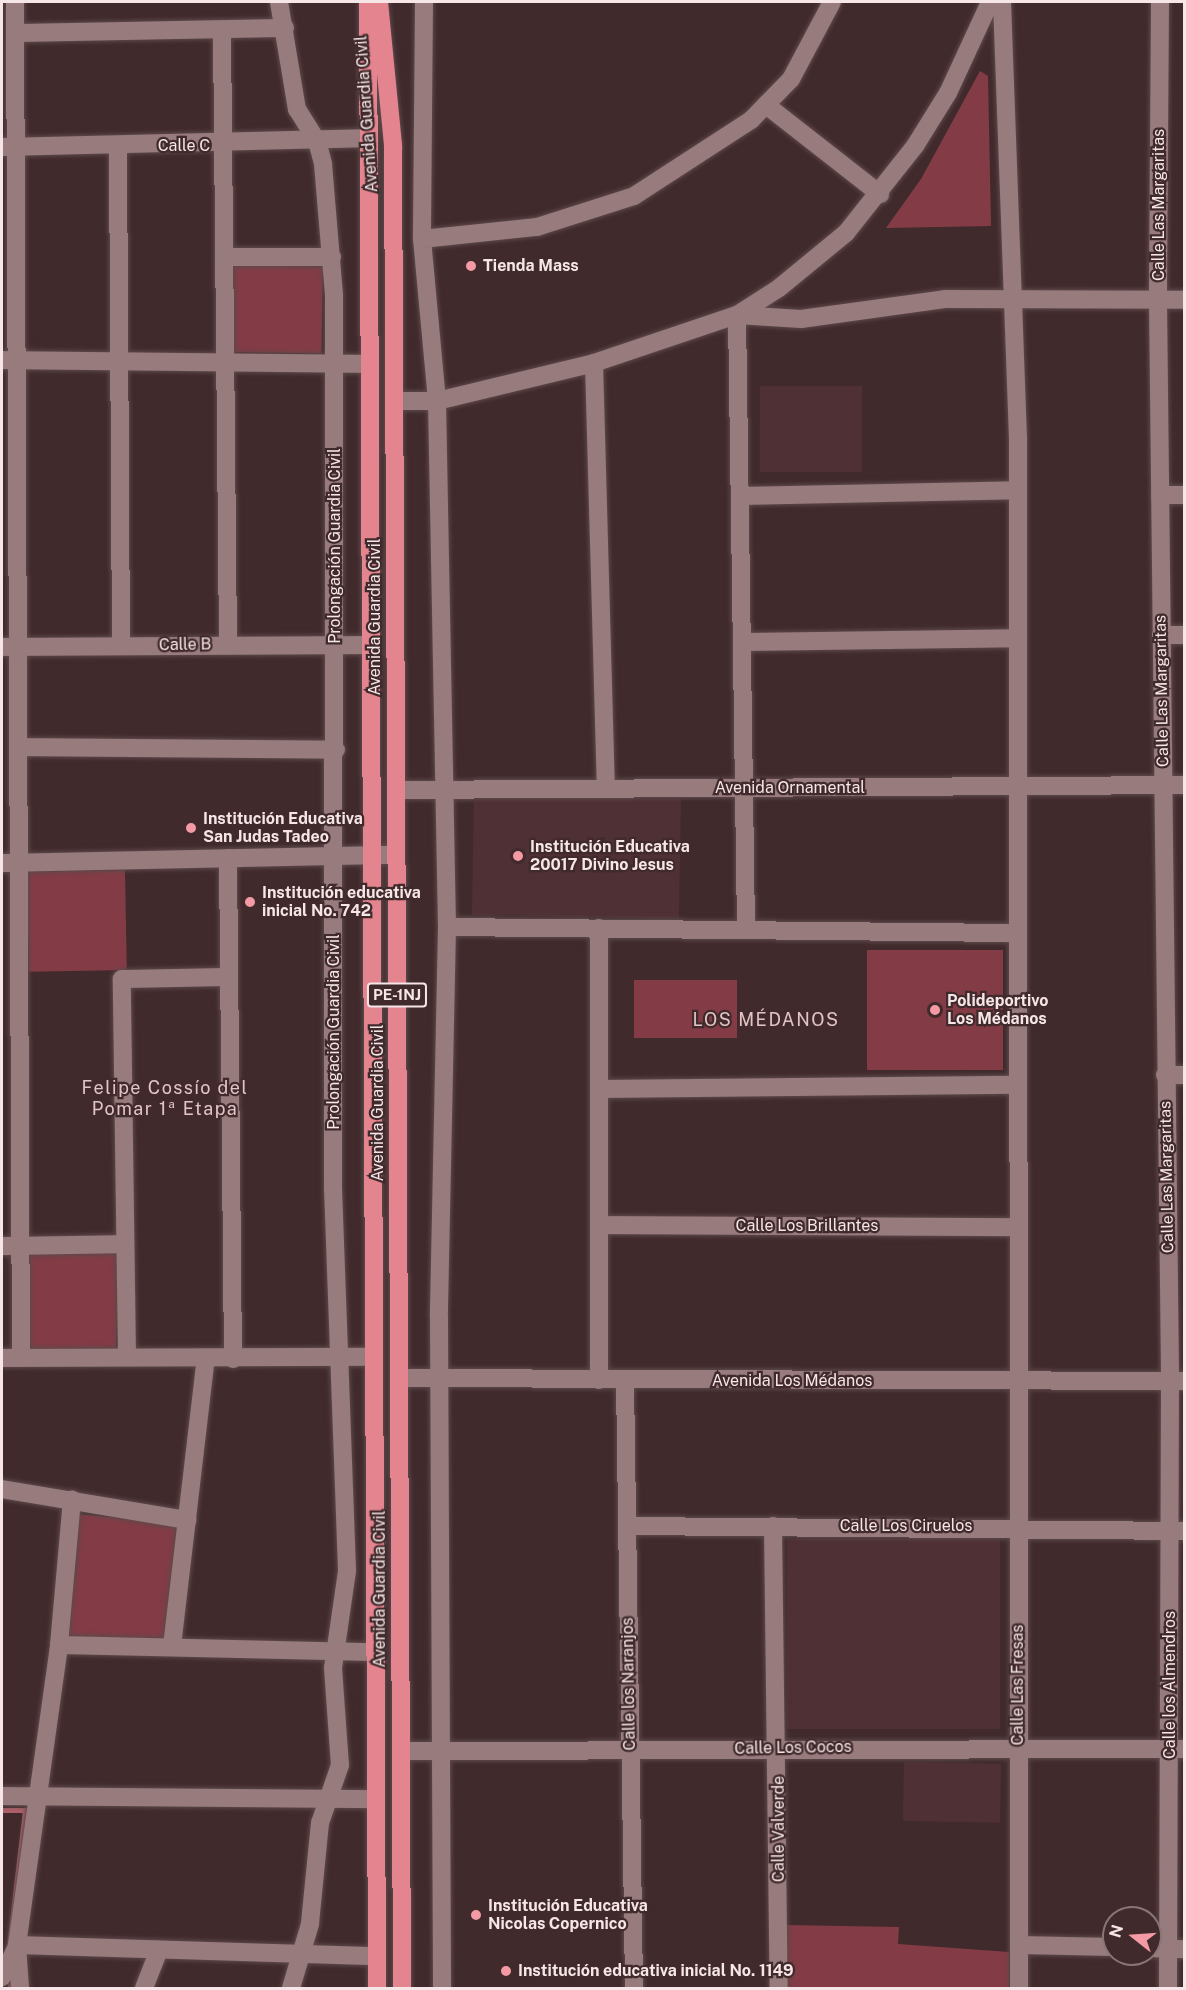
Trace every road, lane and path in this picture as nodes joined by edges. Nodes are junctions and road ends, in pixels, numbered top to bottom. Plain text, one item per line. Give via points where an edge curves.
1 (15, 2) edge
2 (279, 2) edge
3 (368, 2) edge
4 (379, 2) edge
5 (424, 2) edge
6 (832, 2) edge
7 (990, 2) edge
8 (1002, 2) edge
9 (1160, 2) edge
10 (285, 27) junction
11 (222, 31) junction
12 (15, 33) junction
13 (766, 105) junction
14 (366, 138) junction
15 (317, 141) junction
16 (224, 146) junction
17 (9, 147) edge
18 (118, 147) junction
19 (880, 194) junction
20 (422, 239) junction
21 (224, 257) junction
22 (332, 257) junction
23 (1013, 298) junction
24 (1158, 300) junction
25 (1185, 300) edge
26 (737, 315) junction
27 (120, 358) junction
28 (9, 359) edge
29 (594, 363) junction
30 (334, 364) junction
31 (367, 364) junction
32 (226, 366) junction
33 (394, 401) junction
34 (437, 402) junction
35 (1017, 490) junction
36 (1160, 495) junction
37 (1185, 495) edge
38 (740, 496) junction
39 (1161, 635) junction
40 (1185, 635) edge
41 (1016, 638) junction
42 (746, 642) junction
43 (228, 645) junction
44 (336, 645) junction
45 (369, 645) junction
46 (121, 646) junction
47 (10, 647) edge
48 (19, 747) junction
49 (336, 750) junction
50 (1185, 784) edge
51 (1163, 785) junction
52 (1014, 786) junction
53 (606, 788) junction
54 (446, 789) junction
55 (748, 789) junction
56 (396, 790) junction
57 (336, 855) junction
58 (371, 855) junction
59 (396, 855) junction
60 (228, 858) junction
61 (10, 863) edge
62 (447, 927) junction
63 (599, 928) junction
64 (746, 928) junction
65 (1014, 933) junction
66 (229, 977) junction
67 (1165, 1075) junction
68 (1185, 1075) edge
69 (1015, 1085) junction
70 (599, 1089) junction
71 (9, 1137) edge
72 (599, 1225) junction
73 (1015, 1227) junction
74 (125, 1244) junction
75 (10, 1246) edge
76 (339, 1356) junction
77 (127, 1357) junction
78 (374, 1357) junction
79 (2, 1358) edge
80 (21, 1358) junction
81 (206, 1358) junction
82 (233, 1359) junction
83 (399, 1378) junction
84 (439, 1379) junction
85 (598, 1380) junction
86 (625, 1380) junction
87 (1178, 1381) edge
88 (1015, 1382) junction
89 (2, 1489) edge
90 (72, 1500) junction
91 (187, 1520) junction
92 (627, 1526) junction
93 (773, 1526) junction
94 (1017, 1527) junction
95 (1177, 1530) edge
96 (59, 1645) junction
97 (172, 1646) junction
98 (335, 1649) junction
99 (375, 1652) junction
100 (1018, 1746) junction
101 (630, 1749) junction
102 (779, 1749) junction
103 (1177, 1749) edge
104 (401, 1751) junction
105 (440, 1751) junction
106 (2, 1796) edge
107 (38, 1797) junction
108 (375, 1799) junction
109 (325, 1802) junction
110 (17, 1945) junction
111 (1019, 1945) junction
112 (1102, 1947) edge
113 (1167, 1949) edge
114 (159, 1950) junction
115 (300, 1956) junction
116 (377, 1956) junction
117 (2, 1977) edge
118 (20, 1989) edge
119 (144, 1989) edge
120 (291, 1989) edge
121 (377, 1989) edge
122 (402, 1989) edge
123 (442, 1989) edge
124 (634, 1989) edge
125 (779, 1989) edge
126 (1019, 1989) edge
127 (1168, 1989) edge

1 - 12 street
2 - 10 street, Prolongación Guardia Civil
3 - 14 highway, Avenida Guardia Civil / PE-1NJ
4 - 33 highway, Avenida Guardia Civil / PE-1NJ via 393,146
5 - 20 street
6 - 13 street via 791,79
7 - 19 street via 948,93
8 - 23 street, Calle Las Fresas
9 - 24 street, Calle Las Margaritas
10 - 11 street
10 - 15 street, Prolongación Guardia Civil via 297,109
11 - 12 street
11 - 16 street
12 - 17 street
13 - 19 street
13 - 20 street via 691,162 594,212 537,227
14 - 15 street, Calle C
14 - 31 highway, Avenida Guardia Civil / PE-1NJ
15 - 16 street, Calle C
15 - 22 street, Prolongación Guardia Civil
16 - 18 street, Calle C
16 - 21 street
17 - 18 street, Calle C
17 - 28 street
18 - 27 street
19 - 26 street via 814,262
20 - 34 street
21 - 22 street
21 - 32 street
22 - 30 street, Prolongación Guardia Civil
23 - 24 street
23 - 26 street via 945,299 801,319
23 - 35 street, Calle Las Fresas
24 - 25 street
24 - 36 street, Calle Las Margaritas
26 - 29 street
26 - 38 street
27 - 28 street
27 - 32 street
27 - 46 street
28 - 47 street
29 - 34 street
29 - 53 street
30 - 31 street
30 - 32 street
30 - 44 street, Prolongación Guardia Civil
31 - 45 highway, Avenida Guardia Civil / PE-1NJ
32 - 43 street
33 - 34 street
33 - 56 highway, Avenida Guardia Civil / PE-1NJ
34 - 54 street
35 - 38 street
35 - 41 street, Calle Las Fresas
36 - 37 street
36 - 39 street, Calle Las Margaritas
38 - 42 street
39 - 40 street
39 - 51 street, Calle Las Margaritas
41 - 42 street
41 - 52 street, Calle Las Fresas
42 - 55 street
43 - 44 street, Calle B
43 - 46 street, Calle B
44 - 45 street, Calle B
44 - 49 street, Prolongación Guardia Civil
45 - 58 highway, Avenida Guardia Civil / PE-1NJ
46 - 47 street, Calle B
47 - 48 street
48 - 49 street
48 - 61 street
49 - 57 street, Prolongación Guardia Civil
50 - 51 street, Avenida Ornamental
51 - 52 street, Avenida Ornamental
51 - 67 street, Calle Las Margaritas
52 - 55 street, Avenida Ornamental
52 - 65 street, Calle Las Fresas
53 - 54 street, Avenida Ornamental
53 - 55 street, Avenida Ornamental
54 - 56 street, Avenida Ornamental
54 - 62 street
55 - 64 street
56 - 59 highway, Avenida Guardia Civil / PE-1NJ
57 - 58 street
57 - 60 street
57 - 76 street, Prolongación Guardia Civil via 333,1188
58 - 59 street
58 - 78 highway, Avenida Guardia Civil / PE-1NJ
59 - 83 highway, Avenida Guardia Civil / PE-1NJ
60 - 61 street
60 - 66 street
61 - 71 street
62 - 63 street
62 - 84 street
63 - 64 street
63 - 70 street
64 - 65 street
65 - 69 street, Calle Las Fresas
66 - 74 street via 122,978
66 - 82 street
67 - 68 street
67 - 87 street, Calle Las Margaritas
69 - 70 street
69 - 73 street, Calle Las Fresas
70 - 72 street
71 - 75 street
72 - 73 street, Calle Los Brillantes
72 - 85 street
73 - 88 street, Calle Las Fresas
74 - 75 street
74 - 77 street
75 - 80 street
76 - 78 street
76 - 82 street
76 - 98 street, Prolongación Guardia Civil via 346,1571
77 - 80 street
77 - 81 street
78 - 99 highway, Avenida Guardia Civil / PE-1NJ
79 - 80 street
81 - 82 street
81 - 91 street
83 - 84 street, Avenida Los Médanos
83 - 104 highway, Avenida Guardia Civil / PE-1NJ
84 - 85 street, Avenida Los Médanos
84 - 105 street
85 - 86 street, Avenida Los Médanos
86 - 88 street, Avenida Los Médanos
86 - 92 street, Calle los Naranjos
87 - 88 street, Avenida Los Médanos
87 - 95 street, Calle los Almendros
88 - 94 street, Calle Las Fresas
89 - 90 street
90 - 91 street
90 - 96 street
91 - 97 street
92 - 93 street, Calle Los Ciruelos
92 - 101 street, Calle los Naranjos
93 - 94 street, Calle Los Ciruelos
93 - 102 street, Calle Valverde
94 - 95 street, Calle Los Ciruelos
94 - 100 street, Calle Las Fresas
95 - 103 street, Calle los Almendros
96 - 97 street
96 - 107 street
97 - 98 street
98 - 99 street
98 - 109 street, Prolongación Guardia Civil via 340,1765
99 - 108 highway, Avenida Guardia Civil / PE-1NJ
100 - 102 street, Calle Los Cocos
100 - 103 street, Calle Los Cocos
100 - 111 street, Calle Las Fresas
101 - 102 street, Calle Los Cocos
101 - 105 street, Calle Los Cocos
101 - 124 street, Calle los Naranjos
102 - 125 street, Calle Valverde
103 - 113 street, Calle los Almendros
104 - 105 street, Calle Los Cocos
104 - 122 highway, Avenida Guardia Civil / PE-1NJ
105 - 123 street
106 - 107 street
107 - 109 street
107 - 110 street
108 - 109 street
108 - 116 highway, Avenida Guardia Civil / PE-1NJ
109 - 115 street, Prolongación Guardia Civil via 310,1924
110 - 114 street
110 - 117 street
110 - 118 street
111 - 112 street
111 - 126 street, Calle Las Fresas
113 - 127 street, Calle los Almendros
114 - 115 street
114 - 119 street
115 - 116 street
115 - 120 street, Prolongación Guardia Civil
116 - 121 highway, Avenida Guardia Civil / PE-1NJ

